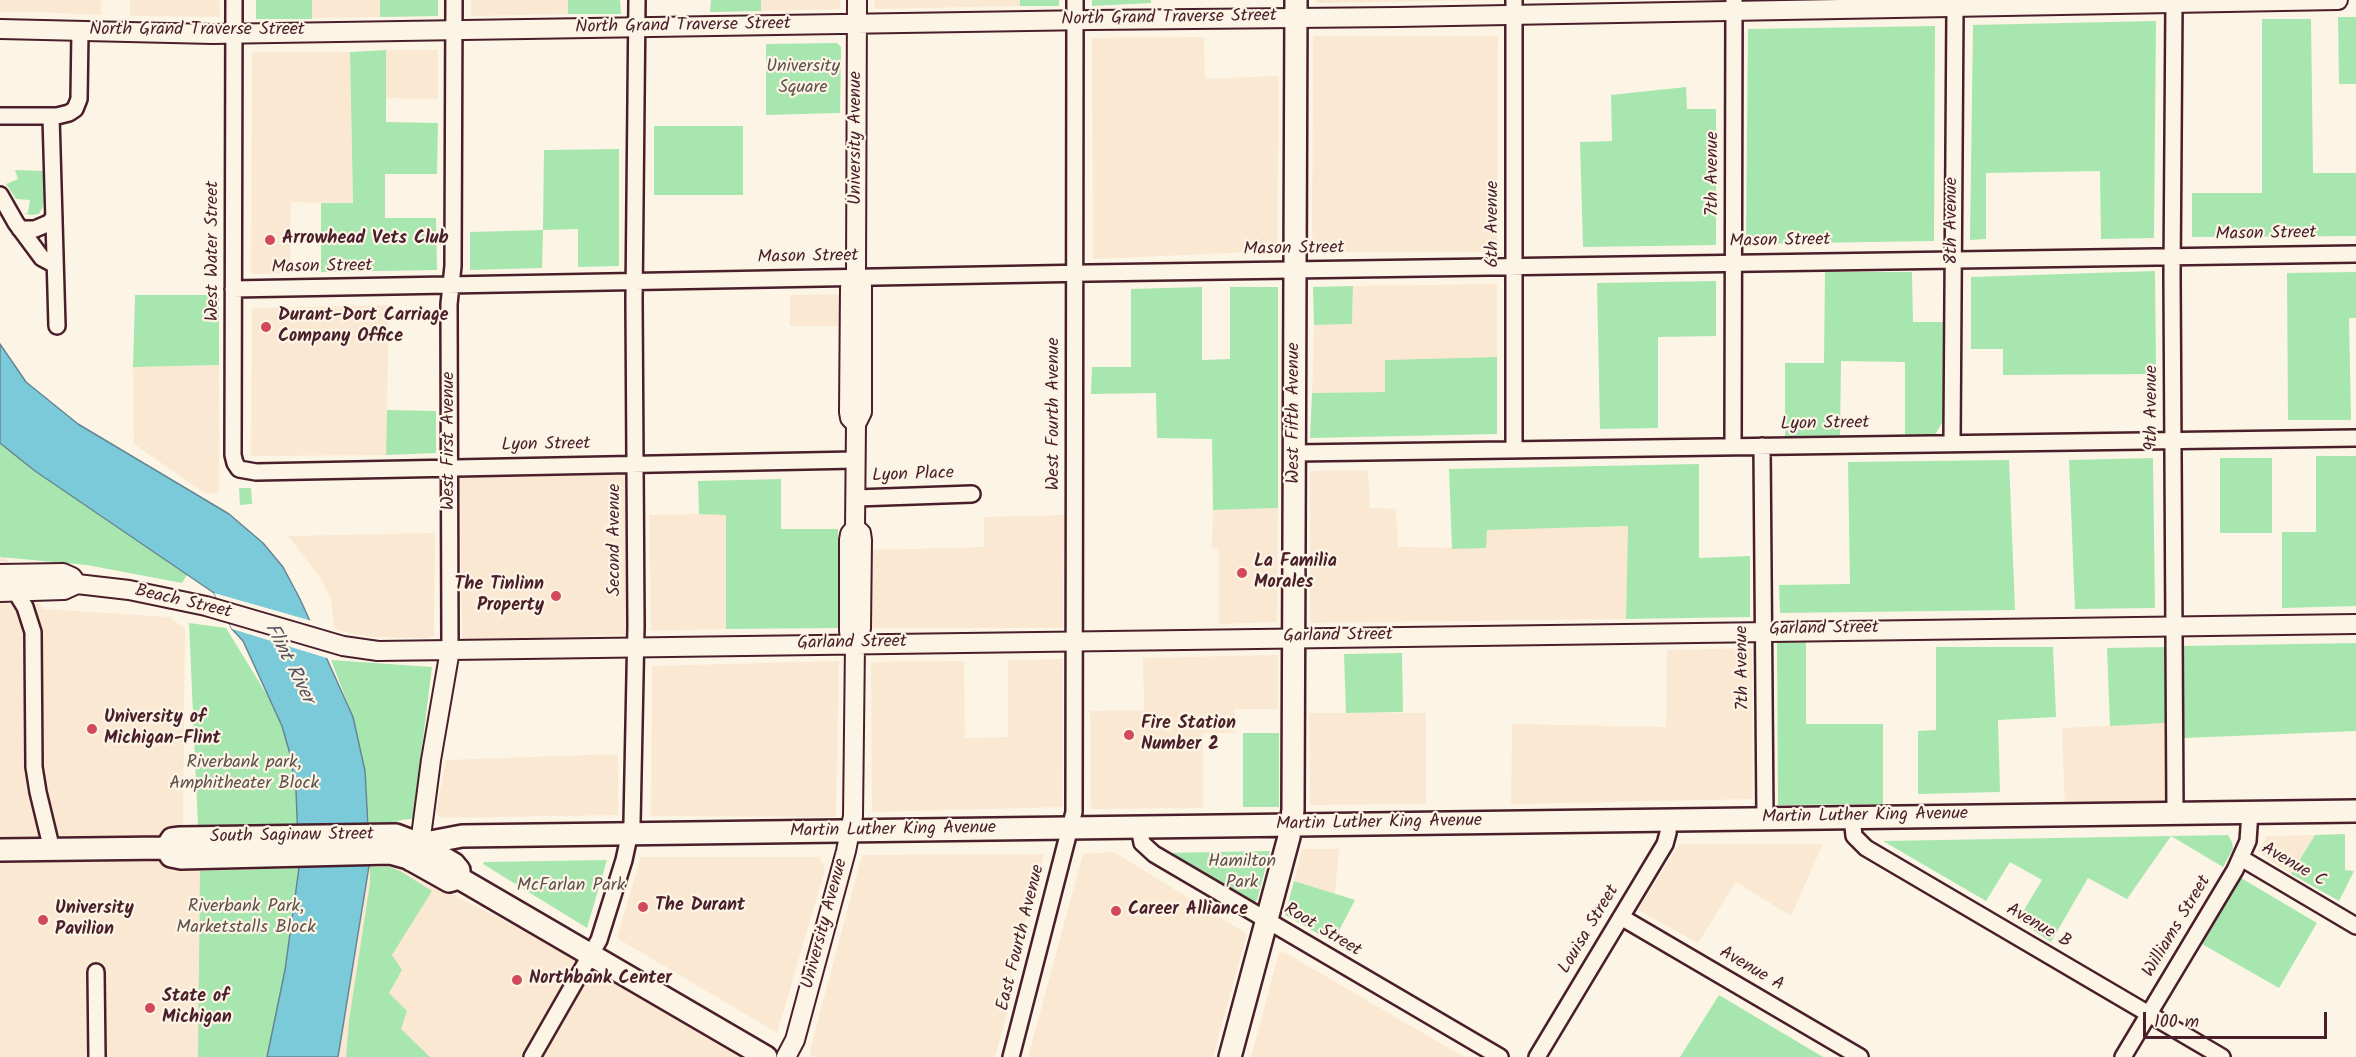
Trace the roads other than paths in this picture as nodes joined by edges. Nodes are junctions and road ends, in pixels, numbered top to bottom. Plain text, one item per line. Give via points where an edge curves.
1 (234, 0) edge
2 (454, 0) edge
3 (637, 0) edge
4 (857, 0) edge
5 (1076, 0) edge
6 (1485, 0) edge
7 (2338, 0) edge
8 (2174, 3) junction
9 (1955, 4) edge
10 (1734, 6) edge
11 (1514, 7) edge
12 (1296, 9) edge
13 (1465, 16) junction
14 (1076, 20) junction
15 (857, 24) junction
16 (637, 28) junction
17 (0, 29) edge
18 (454, 30) junction
19 (80, 31) junction
20 (235, 33) junction
21 (51, 116) junction
22 (0, 117) edge
23 (0, 195) edge
24 (54, 217) junction
25 (20, 229) junction
26 (2356, 254) edge
27 (2172, 256) junction
28 (1952, 259) junction
29 (1733, 263) junction
30 (55, 265) junction
31 (1513, 266) junction
32 (1296, 269) junction
33 (1075, 273) junction
34 (856, 277) junction
35 (635, 281) junction
36 (451, 285) junction
37 (233, 289) junction
38 (57, 326) dead end
39 (2356, 438) edge
40 (2173, 439) junction
41 (1952, 442) junction
42 (1733, 446) junction
43 (1762, 446) junction
44 (1514, 449) junction
45 (1295, 453) junction
46 (856, 460) junction
47 (636, 464) junction
48 (238, 467) joint
49 (450, 468) junction
50 (972, 494) dead end
51 (856, 498) junction
52 (1, 574) edge
53 (78, 584) junction
54 (8, 592) edge
55 (2356, 624) edge
56 (2174, 627) junction
57 (1764, 631) junction
58 (1294, 637) junction
59 (322, 640) joint
60 (1074, 640) junction
61 (855, 644) junction
62 (635, 649) junction
63 (450, 650) junction
64 (2356, 811) edge
65 (2250, 812) junction
66 (2175, 813) junction
67 (1852, 818) junction
68 (1765, 819) junction
69 (1669, 820) junction
70 (1292, 825) junction
71 (1139, 827) junction
72 (1070, 828) junction
73 (850, 831) junction
74 (630, 835) junction
75 (0, 850) edge
76 (52, 850) junction
77 (416, 852) junction
78 (2241, 858) junction
79 (1621, 917) junction
80 (1267, 921) junction
81 (2356, 926) edge
82 (591, 956) junction
83 (96, 972) dead end
84 (2148, 1014) junction
85 (97, 1057) edge
86 (532, 1057) edge
87 (766, 1057) edge
88 (786, 1057) edge
89 (1011, 1057) edge
90 (1230, 1057) edge
91 (1500, 1057) edge
92 (1537, 1057) edge
93 (1860, 1057) edge
94 (2123, 1057) edge
95 (2222, 1057) edge

1 - 20 street, West Water Street
2 - 18 street, West First Avenue
3 - 16 street, Second Avenue
4 - 15 street, University Avenue
5 - 14 street, West Fourth Avenue
6 - 13 street
7 - 8 street, North Grand Traverse Street
8 - 9 street, North Grand Traverse Street
8 - 27 street, 9th Avenue
9 - 10 street, North Grand Traverse Street
9 - 28 street, 8th Avenue
10 - 11 street, North Grand Traverse Street
10 - 29 street, 7th Avenue
11 - 13 street, North Grand Traverse Street
11 - 31 street, 6th Avenue
12 - 13 street, North Grand Traverse Street
12 - 14 street, North Grand Traverse Street
12 - 32 main road, West Fifth Avenue
14 - 15 street, North Grand Traverse Street
14 - 33 street, West Fourth Avenue
15 - 16 street, North Grand Traverse Street
15 - 34 street, University Avenue
16 - 18 street, North Grand Traverse Street
16 - 35 street, Second Avenue
17 - 19 street, North Grand Traverse Street
18 - 20 street, North Grand Traverse Street
18 - 36 street, West First Avenue
19 - 20 street, North Grand Traverse Street
19 - 21 street via 78,103 71,112
20 - 37 street, West Water Street
21 - 22 street
21 - 24 street
23 - 25 street
24 - 25 street via 34,229
24 - 30 street
25 - 30 street via 42,258
26 - 27 street, Mason Street
27 - 28 street, Mason Street
27 - 40 street, 9th Avenue
28 - 29 street, Mason Street
28 - 41 street, 8th Avenue
29 - 31 street, Mason Street
29 - 42 street, 7th Avenue
30 - 38 street
31 - 32 street, Mason Street
31 - 44 street, 6th Avenue
32 - 33 street, Mason Street
32 - 45 main road, West Fifth Avenue
33 - 34 street, Mason Street
33 - 60 street, West Fourth Avenue
34 - 35 street, Mason Street
34 - 46 street, University Avenue via 850,287 849,412 856,424
35 - 36 street, Mason Street
35 - 47 street, Second Avenue
36 - 37 street, Mason Street
36 - 49 street, West First Avenue
37 - 48 street, West Water Street via 233,456
39 - 40 street, Lyon Street
40 - 41 street, Lyon Street
40 - 56 street, 9th Avenue
41 - 43 street, Lyon Street
42 - 43 street, Lyon Street
42 - 44 street, Lyon Street
43 - 57 street, 7th Avenue
44 - 45 street, Lyon Street
45 - 58 main road, West Fifth Avenue
46 - 47 street, Lyon Street
46 - 51 street, University Avenue
47 - 49 street, Lyon Street
47 - 62 street, Second Avenue
48 - 49 street, Lyon Street via 252,472
49 - 63 street, West First Avenue
50 - 51 street, Lyon Place
51 - 61 street, University Avenue via 855,528 849,537 849,634
52 - 53 street, Beach Street via 63,573
52 - 54 street
53 - 54 street, Beach Street via 64,590
53 - 59 street, Beach Street via 150,593
54 - 76 street via 25,607 33,632 36,783
55 - 56 street, Garland Street
56 - 57 street, Garland Street
56 - 66 street, 9th Avenue
57 - 58 street, Garland Street
57 - 68 street, 7th Avenue
58 - 60 street, Garland Street
58 - 70 main road, West Fifth Avenue
59 - 63 street, Garland Street via 365,650
60 - 61 street, Garland Street
60 - 72 street, West Fourth Avenue via 1074,804
61 - 62 street, Garland Street
61 - 73 street, University Avenue
62 - 63 street, Garland Street
62 - 74 street, Second Avenue
63 - 77 street, West First Avenue
64 - 65 main road, Martin Luther King Avenue
65 - 66 main road, Martin Luther King Avenue
65 - 78 street, Williams Street via 2248,841
66 - 67 main road, Martin Luther King Avenue
67 - 68 main road, Martin Luther King Avenue
67 - 84 street, Avenue B via 1854,836 1866,848
68 - 69 main road, Martin Luther King Avenue
69 - 70 main road, Martin Luther King Avenue
69 - 79 street, Louisa Street via 1665,844
70 - 71 main road, Martin Luther King Avenue
70 - 80 main road, West Fifth Avenue
71 - 72 main road, Martin Luther King Avenue
71 - 80 street, Root Street via 1142,843 1150,852
72 - 73 main road, Martin Luther King Avenue
72 - 89 street, East Fourth Avenue
73 - 74 main road, Martin Luther King Avenue
73 - 88 street, University Avenue via 795,1040
74 - 77 main road, Martin Luther King Avenue via 462,836
74 - 82 street, Second Avenue via 603,929
75 - 76 main road, South Saginaw Street
76 - 77 main road, South Saginaw Street via 166,848 175,838 227,847 377,844 401,836
77 - 82 main road via 456,866 459,878
78 - 81 street, Avenue C
78 - 84 street, Williams Street
79 - 92 street, Louisa Street
79 - 93 street, Avenue A
80 - 90 main road, West Fifth Avenue
80 - 91 street, Root Street
82 - 86 street, Second Avenue
82 - 87 main road
83 - 85 street
84 - 94 street, Williams Street
84 - 95 street, Avenue B

